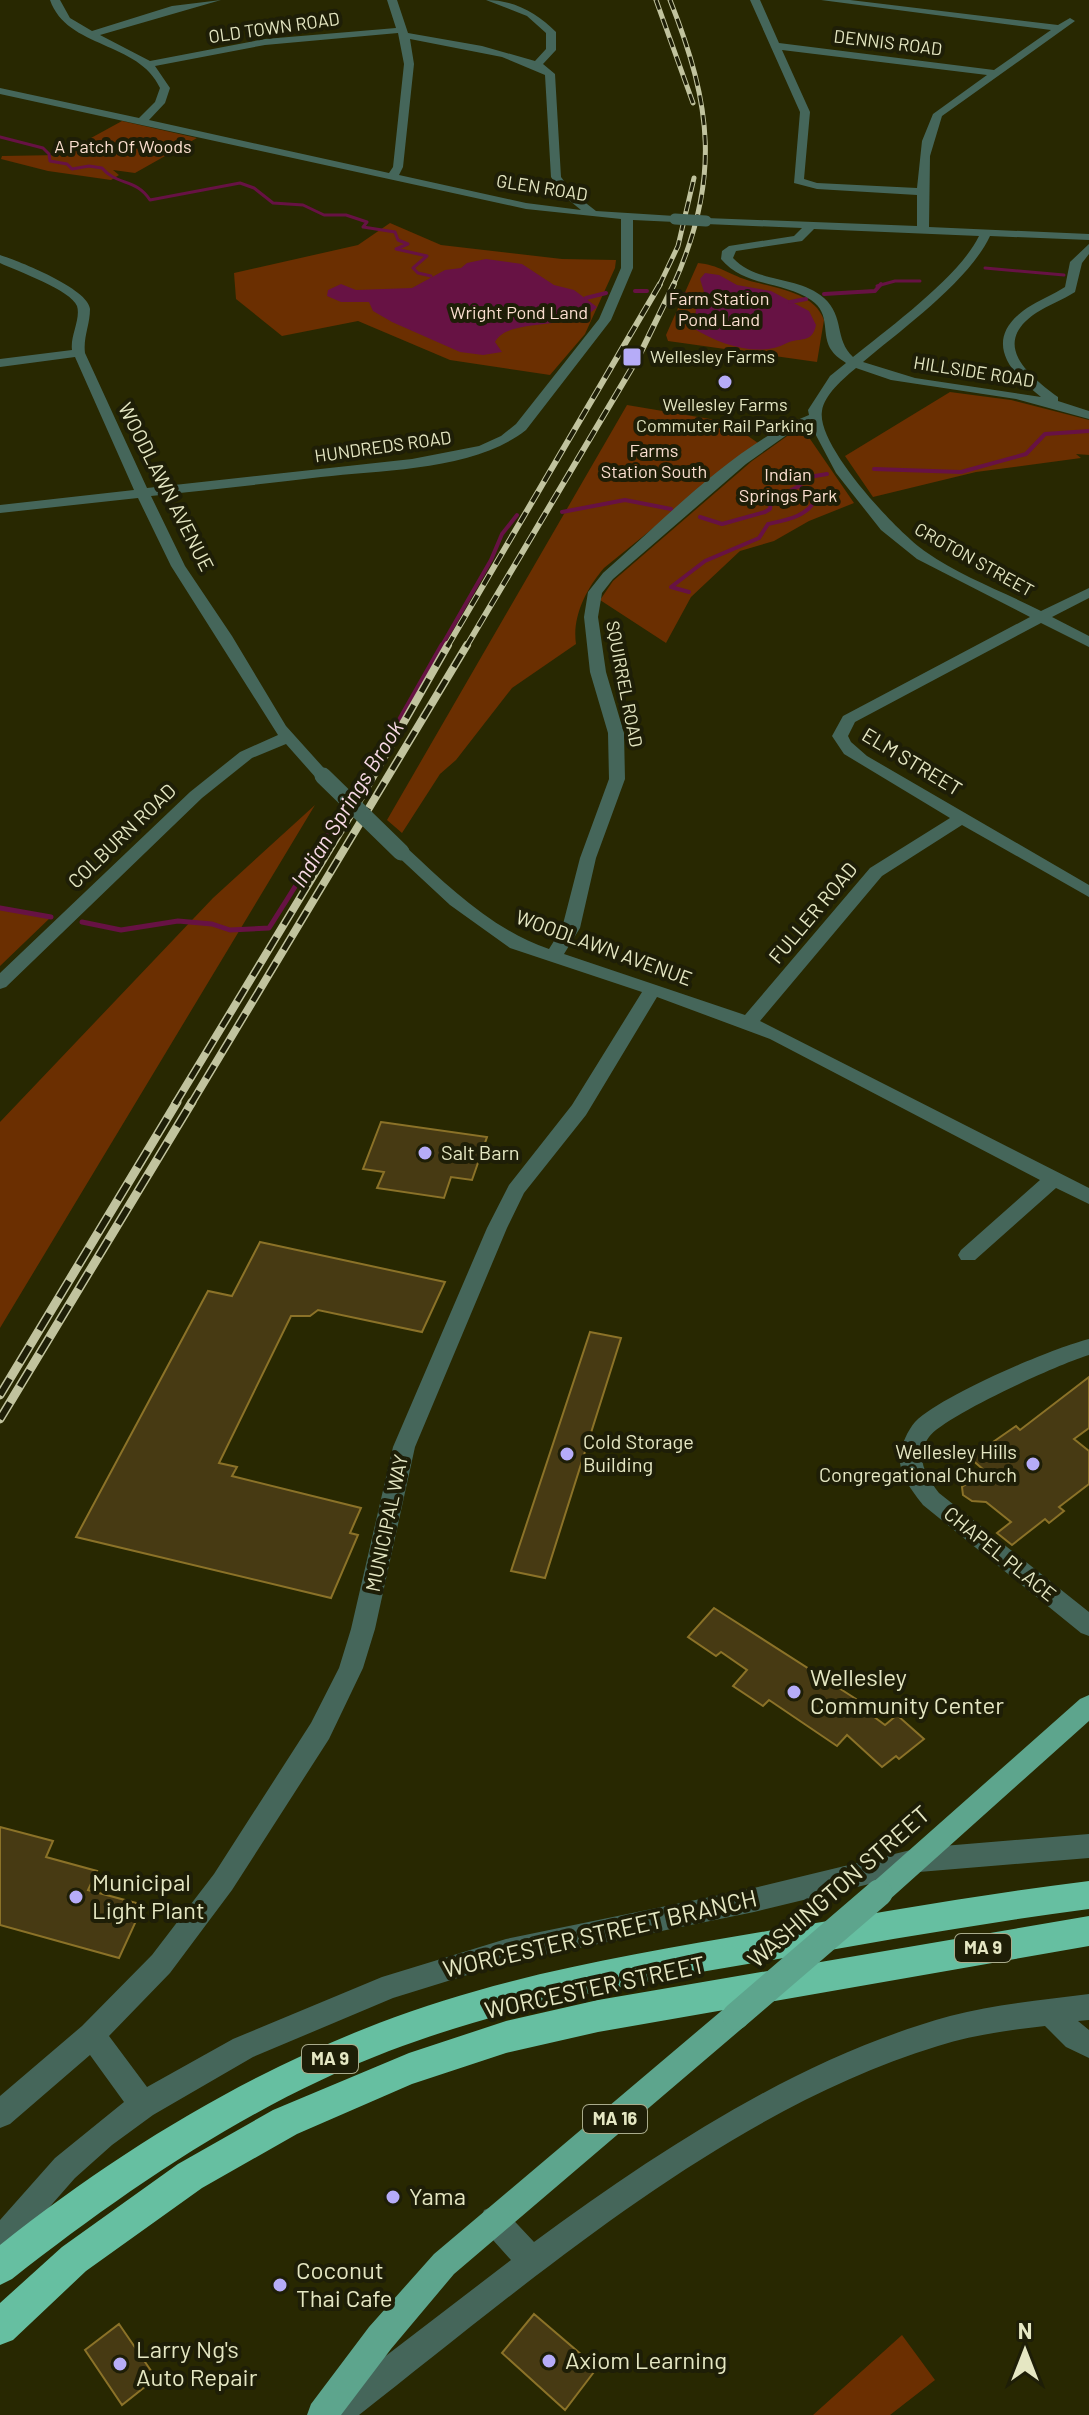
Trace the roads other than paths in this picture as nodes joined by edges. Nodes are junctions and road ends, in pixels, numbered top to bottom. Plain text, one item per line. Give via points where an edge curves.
1 (55, 0) edge
2 (216, 0) edge
3 (382, 0) edge
4 (392, 0) edge
5 (491, 0) edge
6 (755, 0) edge
7 (826, 0) edge
8 (403, 32) junction
9 (91, 35) junction
10 (776, 46) junction
11 (539, 63) junction
12 (150, 64) junction
13 (997, 73) junction
14 (0, 91) edge
15 (142, 121) junction
16 (392, 177) junction
17 (923, 192) junction
18 (593, 214) junction
19 (627, 216) junction
20 (810, 226) junction
21 (923, 231) junction
22 (986, 233) junction
23 (1089, 237) edge
24 (1089, 247) edge
25 (0, 259) edge
26 (79, 353) junction
27 (853, 362) junction
28 (0, 363) edge
29 (1030, 382) junction
30 (1015, 395) junction
31 (1063, 407) junction
32 (1089, 415) edge
33 (814, 418) junction
34 (144, 495) junction
35 (0, 509) edge
36 (1089, 592) edge
37 (1040, 617) junction
38 (1089, 642) edge
39 (288, 737) junction
40 (962, 818) junction
41 (1089, 892) edge
42 (553, 957) junction
43 (0, 983) edge
44 (652, 990) junction
45 (748, 1023) junction
46 (1054, 1179) junction
47 (1089, 1197) edge
48 (968, 1255) dead end
49 (1089, 1347) edge
50 (1089, 1626) edge
51 (1089, 1706) edge
52 (1089, 1846) edge
53 (919, 1860) junction
54 (1089, 1895) edge
55 (1089, 1931) edge
56 (1089, 2007) edge
57 (1050, 2012) junction
58 (92, 2035) junction
59 (1089, 2045) edge
60 (143, 2105) junction
61 (0, 2114) edge
62 (494, 2220) junction
63 (0, 2242) edge
64 (533, 2263) junction
65 (0, 2267) edge
66 (0, 2327) edge
67 (322, 2415) edge
68 (334, 2415) edge

1 - 9 street via 64,17
2 - 9 street
3 - 4 street
4 - 8 street
5 - 11 street via 530,14 549,30 551,50
6 - 10 street
7 - 13 street via 1065,24
8 - 11 street, OLD TOWN ROAD
8 - 12 street, OLD TOWN ROAD via 256,44
8 - 16 street via 409,71 398,167
9 - 12 street
10 - 13 street, DENNIS ROAD
10 - 17 street via 805,112 798,181
11 - 18 street via 550,74 556,177
12 - 15 street via 164,91 160,104
13 - 17 street via 938,114 928,137
14 - 15 street, GLEN ROAD
15 - 16 street, GLEN ROAD
16 - 18 street, GLEN ROAD via 536,208
17 - 21 street
18 - 19 street, GLEN ROAD
19 - 20 street, GLEN ROAD, bridge
19 - 34 street, HUNDREDS ROAD via 627,271 604,323 524,424 506,439 470,453 421,462
20 - 21 street, GLEN ROAD
20 - 27 street via 798,239 733,248 727,259 738,270 793,287 824,305 831,315 836,348
21 - 22 street, GLEN ROAD
22 - 23 street, GLEN ROAD
22 - 27 street via 979,248 934,297
24 - 29 street via 1076,262 1071,289 1030,312 1011,333 1011,358
25 - 26 street via 81,301
26 - 28 street
26 - 34 street, WOODLAWN AVENUE
27 - 30 street, HILLSIDE ROAD via 915,383
27 - 33 street via 825,392
29 - 30 street
29 - 31 street
30 - 31 street, HILLSIDE ROAD
31 - 32 street, HILLSIDE ROAD
33 - 37 street, CROTON STREET via 840,468 897,538
33 - 42 street, SQUIRREL ROAD via 786,429 741,461 595,592 591,617 598,672 615,726 618,773 588,858 570,932
34 - 35 street, HUNDREDS ROAD
34 - 39 street, WOODLAWN AVENUE via 178,566
36 - 37 street
37 - 38 street, CROTON STREET
37 - 40 street, ELM STREET via 840,728 846,749
39 - 42 street, WOODLAWN AVENUE, bridge via 456,904 516,944
39 - 43 street, COLBURN ROAD via 246,755 196,795
40 - 41 street, ELM STREET
40 - 45 street, FULLER ROAD via 876,872
42 - 44 street, WOODLAWN AVENUE
44 - 45 street, WOODLAWN AVENUE
44 - 58 street, MUNICIPAL WAY via 579,1110 516,1190 497,1228 404,1447 367,1614 333,1706 185,1935
45 - 46 street, WOODLAWN AVENUE
46 - 47 street, WOODLAWN AVENUE
46 - 48 street
49 - 50 street, CHAPEL PLACE via 1000,1385 923,1428 910,1461 931,1499
51 - 53 main road, WASHINGTON STREET / MA 16
52 - 53 street, WORCESTER STREET BRANCH
53 - 60 street, WORCESTER STREET BRANCH via 754,1900 554,1939 428,1973 253,2043
53 - 62 main road, WASHINGTON STREET / MA 16, bridge
54 - 65 highway, WORCESTER STREET / MA 9 via 580,1979 419,2023 322,2062 201,2124 108,2184
55 - 66 highway, WORCESTER STREET / MA 9 via 598,2016 506,2037 409,2069 285,2122 190,2176 74,2259
56 - 57 street
57 - 59 street
57 - 64 street via 936,2034 812,2083 686,2154
58 - 60 street
58 - 61 street, MUNICIPAL WAY
60 - 63 street, WORCESTER STREET BRANCH via 74,2159
62 - 64 street
62 - 67 main road, WASHINGTON STREET / MA 16 via 418,2291
64 - 68 street

